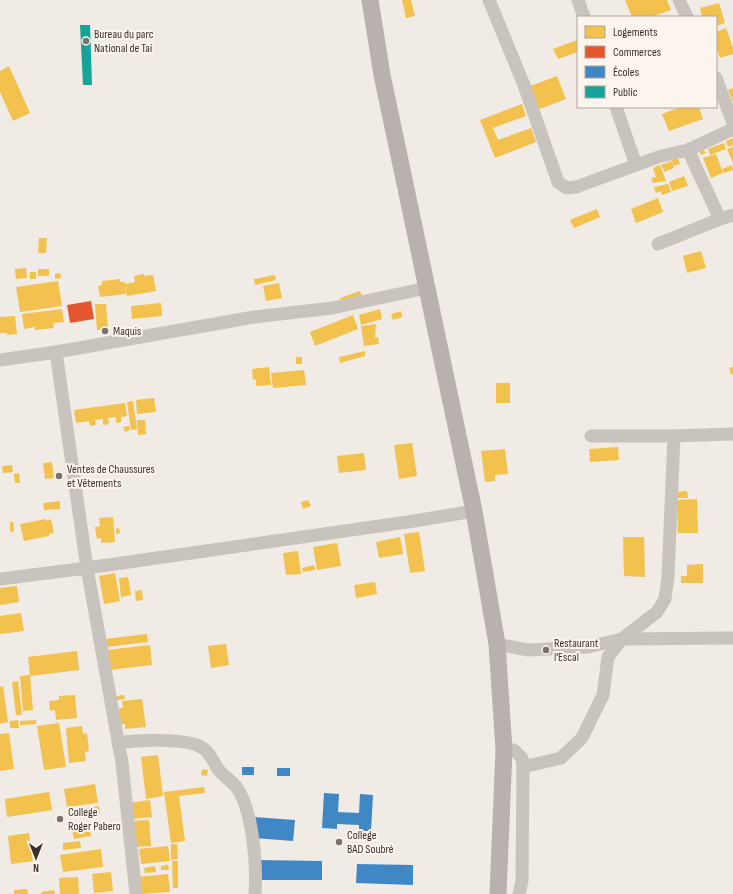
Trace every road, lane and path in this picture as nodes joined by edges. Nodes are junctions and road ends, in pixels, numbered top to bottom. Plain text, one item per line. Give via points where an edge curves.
1 (370, 0) edge
2 (489, 0) edge
3 (679, 0) edge
4 (581, 1) edge
5 (584, 16) edge
6 (687, 16) edge
7 (717, 81) edge
8 (616, 108) edge
9 (733, 123) edge
10 (733, 129) edge
11 (688, 150) junction
12 (636, 165) junction
13 (727, 217) edge
14 (658, 244) dead end
15 (427, 288) junction
16 (56, 352) junction
17 (0, 360) edge
18 (733, 434) edge
19 (591, 436) dead end
20 (674, 436) junction
21 (474, 511) junction
22 (87, 568) junction
23 (0, 579) edge
24 (733, 638) edge
25 (622, 640) junction
26 (497, 644) junction
27 (118, 743) junction
28 (504, 750) junction
29 (523, 767) junction
30 (136, 894) edge
31 (255, 894) edge
32 (498, 894) edge
33 (520, 894) edge

1 - 15 main road via 382,75
2 - 12 street via 524,86 558,182 567,188 576,187
3 - 6 street
4 - 5 street
7 - 9 street
8 - 12 street
10 - 11 street
11 - 12 street
11 - 13 street
13 - 14 street
15 - 16 street via 332,308 254,316
15 - 21 main road
16 - 17 street
16 - 22 street
18 - 20 street
19 - 20 street
20 - 25 street via 665,599 657,612
21 - 22 street
21 - 26 main road
22 - 23 street
22 - 27 street
24 - 25 street
25 - 26 street via 588,647 528,650
25 - 29 street via 608,657 603,695 582,738 561,758
26 - 28 main road
27 - 30 street
27 - 31 street via 191,743 208,752 219,770 236,786 246,802 255,861
28 - 29 street via 514,750 522,758
28 - 32 main road
29 - 33 street

